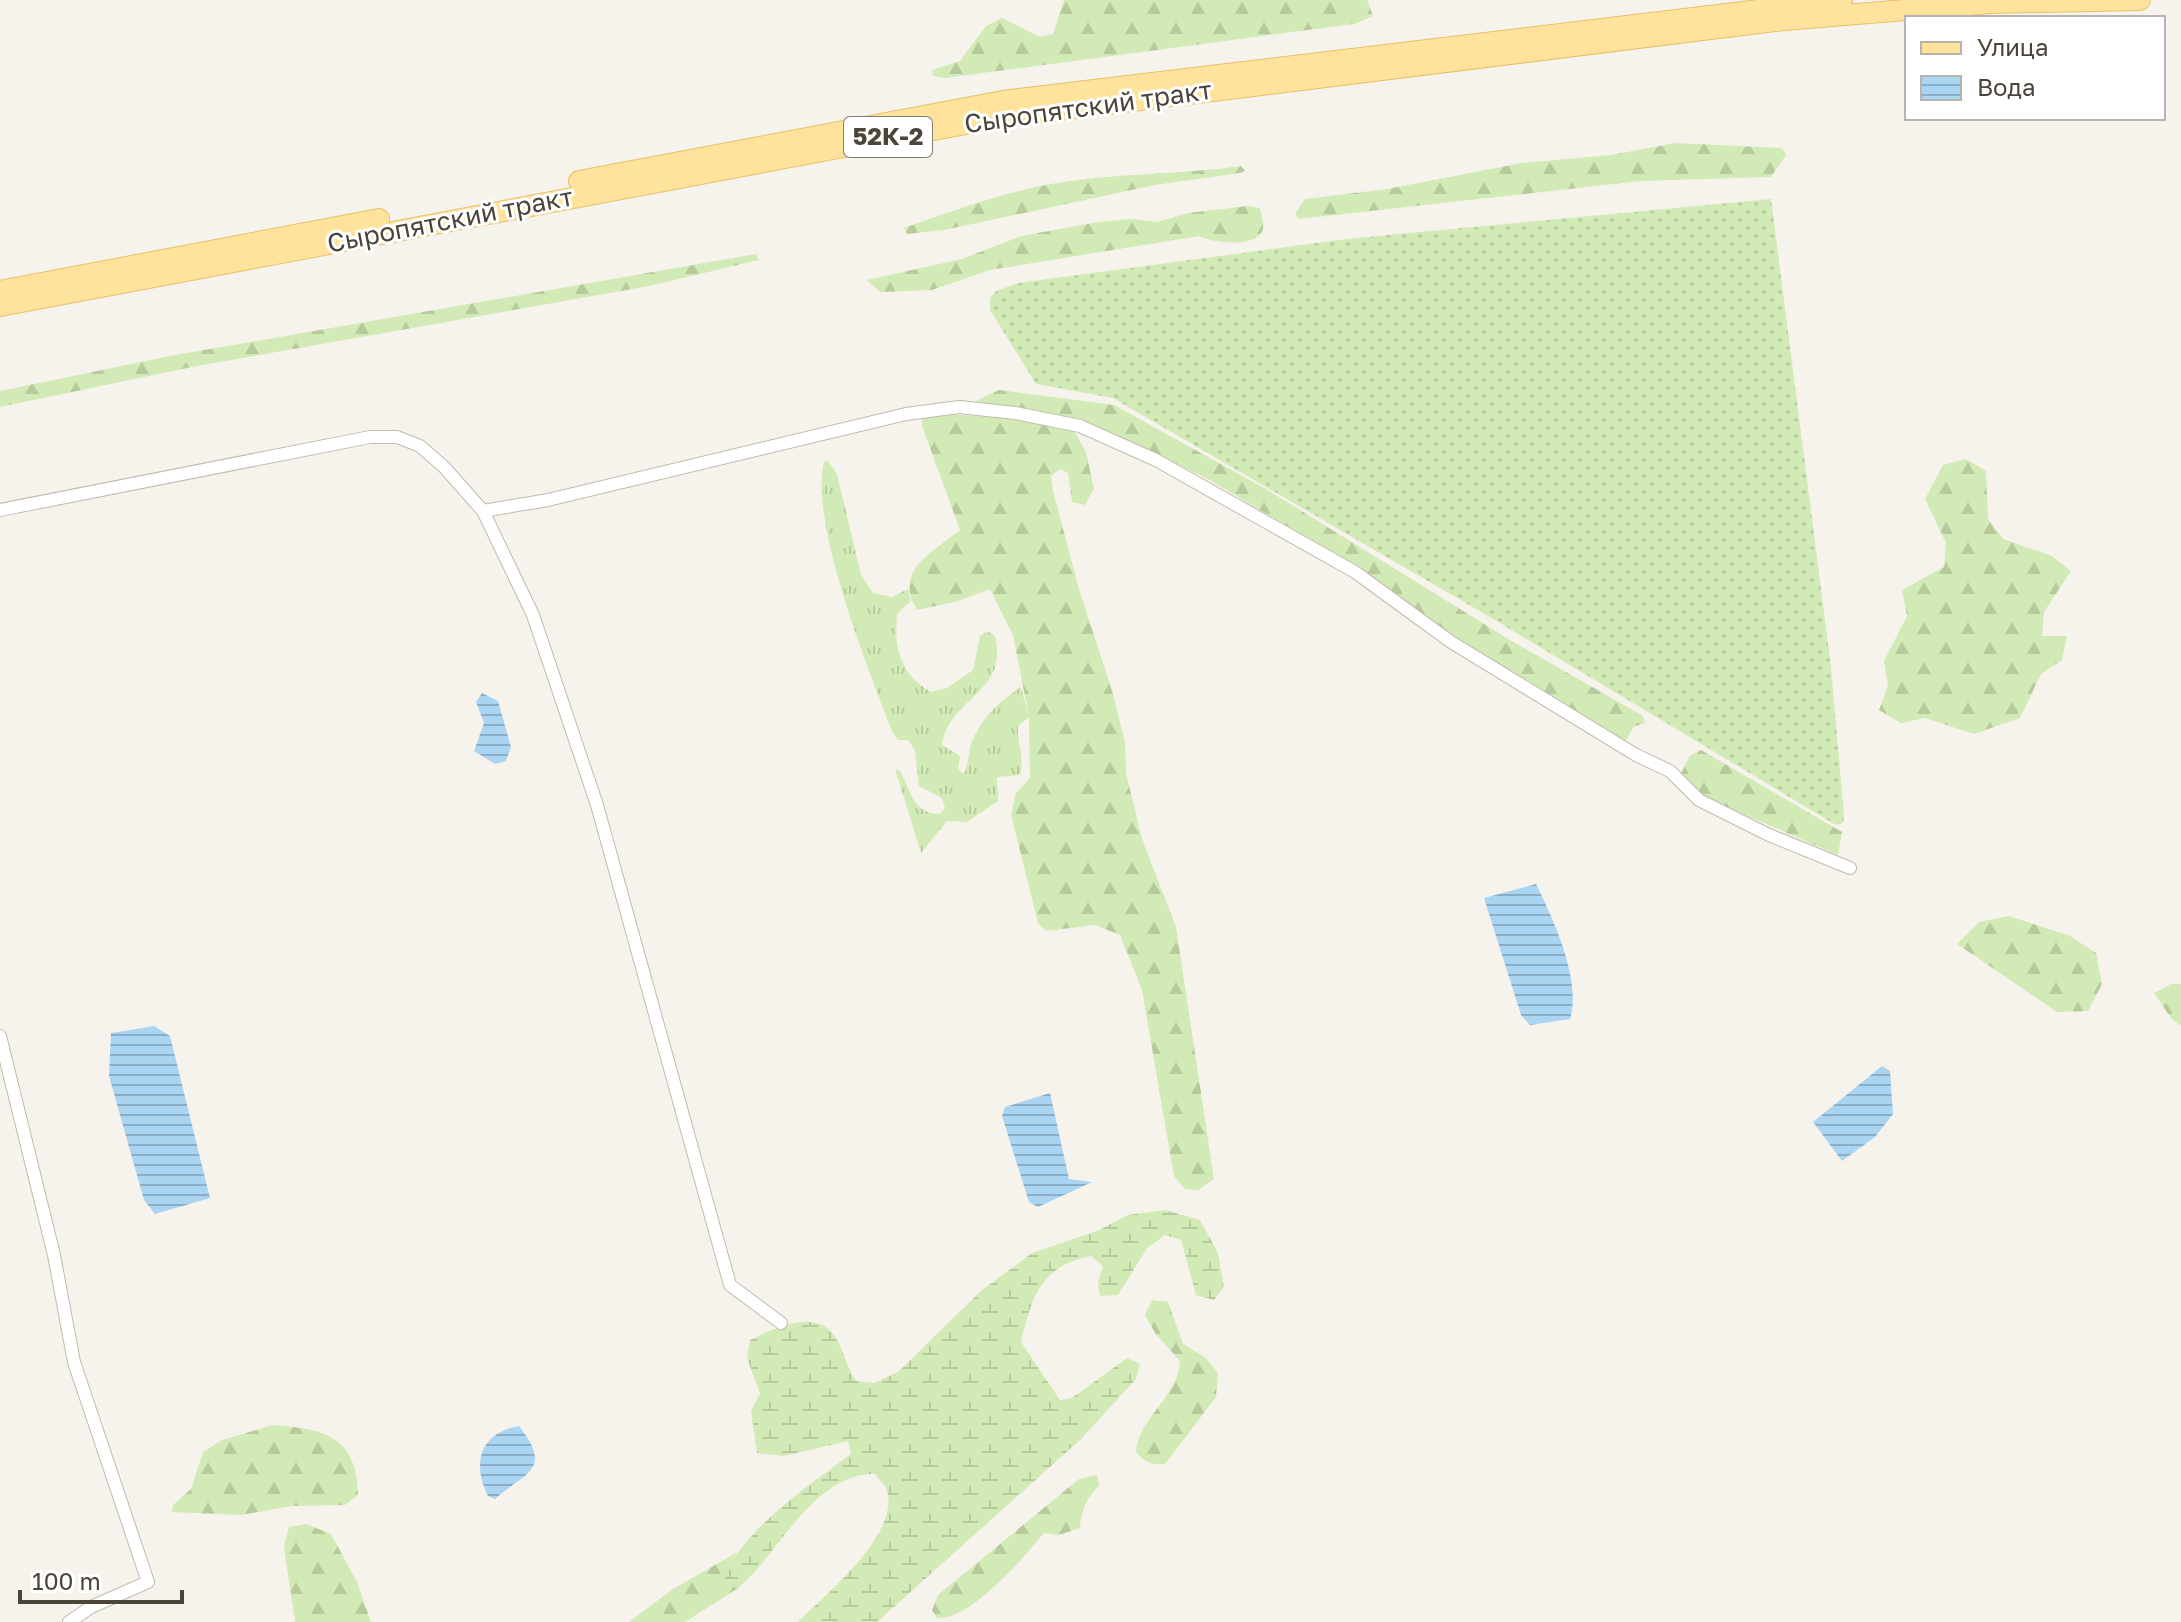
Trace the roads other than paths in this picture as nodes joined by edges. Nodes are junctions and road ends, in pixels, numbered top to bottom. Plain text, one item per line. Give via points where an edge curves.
1 (1842, 0) edge
2 (2140, 0) edge
3 (0, 291) edge
4 (0, 306) edge
5 (0, 510) edge
6 (483, 511) junction
7 (1850, 868) dead end
8 (0, 1036) edge
9 (781, 1323) dead end
10 (69, 1622) edge

1 - 3 main road, Сыропятский тракт / 52К-2 via 1003,101
2 - 4 main road, Сыропятский тракт / 52К-2 via 1990,3 1784,20 1003,117
5 - 6 street via 370,437 397,437 420,446
6 - 7 street via 906,414 959,407 1080,426 1156,460 1343,564 1451,642 1670,771 1699,800
6 - 9 street via 533,615 567,707 730,1285
8 - 10 street via 54,1255 74,1362 148,1582

